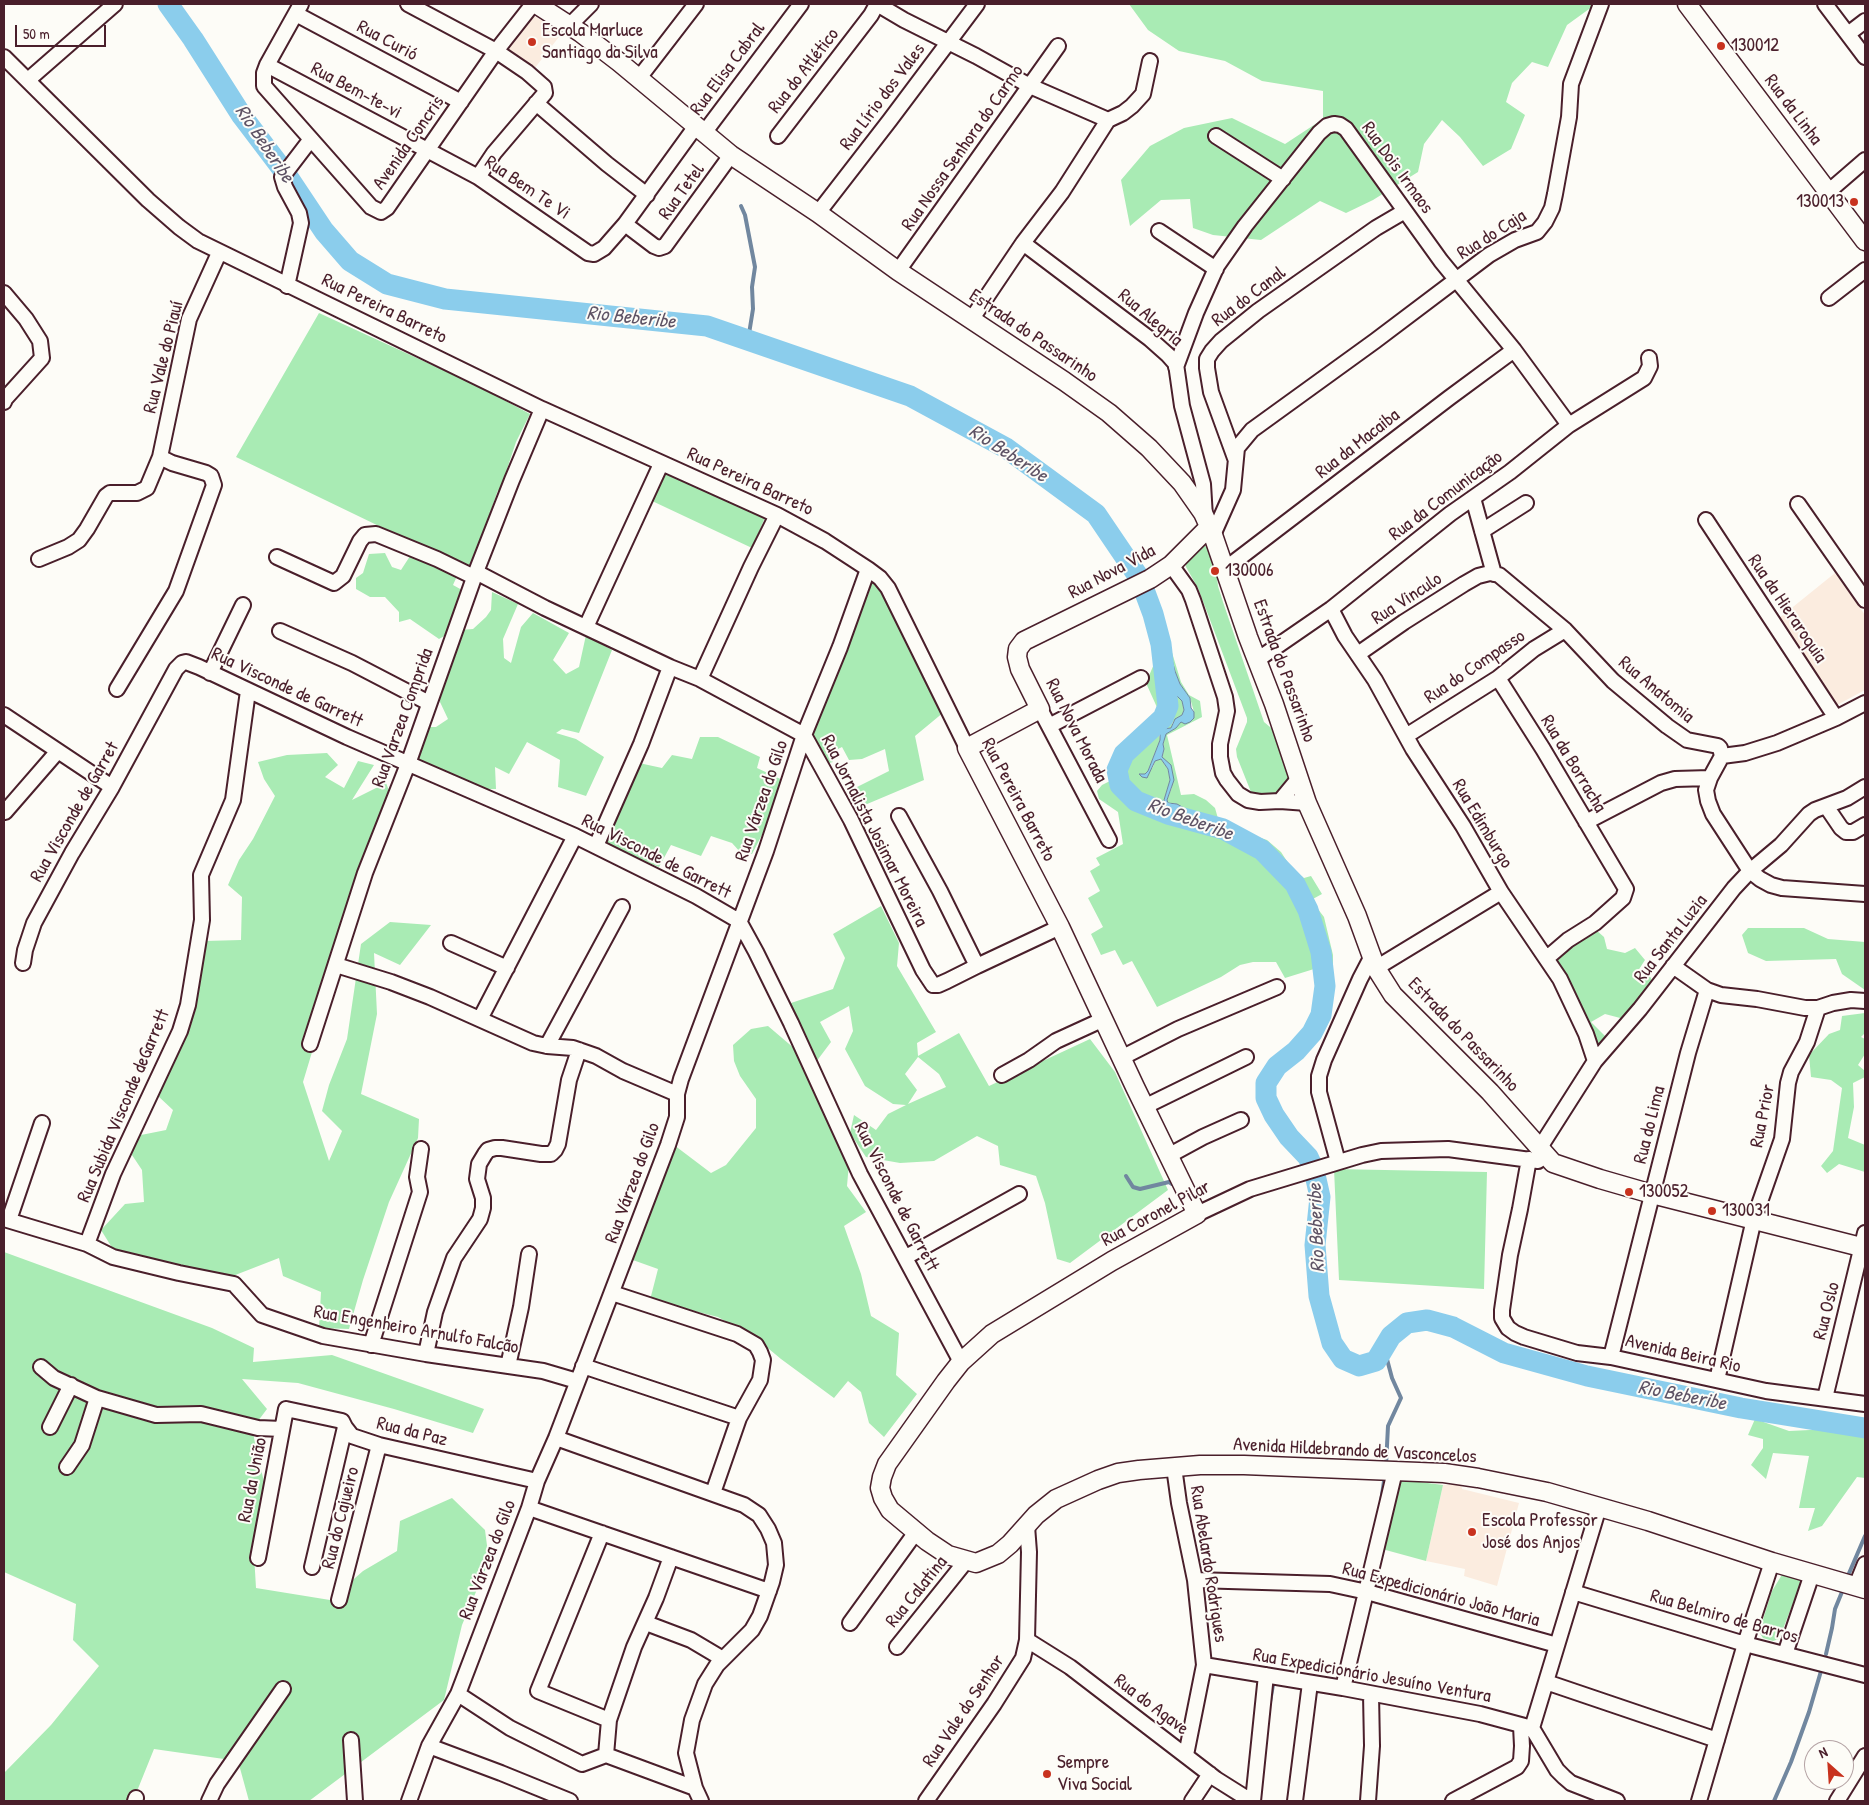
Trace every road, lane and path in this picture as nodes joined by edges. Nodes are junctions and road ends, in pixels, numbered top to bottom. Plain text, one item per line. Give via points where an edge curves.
1 (115, 4) edge
2 (408, 4) edge
3 (534, 4) edge
4 (589, 4) edge
5 (696, 4) edge
6 (801, 4) edge
7 (877, 4) edge
8 (977, 4) edge
9 (1601, 4) edge
10 (1686, 4) edge
11 (1825, 4) edge
12 (298, 9) edge
13 (1865, 22) edge
14 (570, 25) junction
15 (1848, 34) junction
16 (948, 41) junction
17 (1058, 46) dead end
18 (496, 51) junction
19 (4, 57) edge
20 (1865, 57) edge
21 (1150, 62) dead end
22 (267, 65) junction
23 (639, 78) junction
24 (28, 80) junction
25 (1030, 86) junction
26 (461, 102) junction
27 (536, 103) junction
28 (1108, 120) junction
29 (700, 130) junction
30 (778, 136) dead end
31 (1216, 136) dead end
32 (311, 139) junction
33 (427, 150) junction
34 (731, 155) junction
35 (1865, 160) edge
36 (478, 177) junction
37 (1282, 179) junction
38 (1828, 192) junction
39 (647, 195) junction
40 (1404, 211) junction
41 (818, 213) junction
42 (625, 224) junction
43 (1160, 231) dead end
44 (1865, 241) edge
45 (1024, 243) junction
46 (604, 248) joint
47 (219, 253) junction
48 (1216, 269) junction
49 (1865, 270) edge
50 (898, 271) junction
51 (1456, 280) junction
52 (287, 286) junction
53 (4, 294) edge
54 (1829, 298) dead end
55 (971, 320) junction
56 (1514, 350) junction
57 (1649, 358) dead end
58 (1176, 367) junction
59 (4, 402) edge
60 (542, 409) junction
61 (1569, 425) junction
62 (161, 451) junction
63 (1235, 458) junction
64 (661, 464) junction
65 (1473, 498) junction
66 (1526, 503) dead end
67 (1798, 504) dead end
68 (777, 515) junction
69 (1706, 520) dead end
70 (1209, 526) junction
71 (1482, 531) junction
72 (277, 557) dead end
73 (39, 559) dead end
74 (1172, 565) junction
75 (868, 569) junction
76 (1225, 569) junction
77 (1494, 574) junction
78 (475, 575) junction
79 (1865, 600) edge
80 (243, 604) dead end
81 (1331, 609) junction
82 (586, 627) junction
83 (280, 630) dead end
84 (1565, 630) junction
85 (1024, 641) joint
86 (1358, 654) junction
87 (1257, 660) junction
88 (670, 668) junction
89 (210, 673) junction
90 (1141, 678) dead end
91 (1498, 678) junction
92 (700, 679) junction
93 (168, 684) joint
94 (117, 689) dead end
95 (248, 691) junction
96 (429, 703) junction
97 (1865, 703) edge
98 (1040, 709) junction
99 (4, 715) edge
100 (1836, 718) junction
101 (1050, 726) junction
102 (804, 735) junction
103 (1406, 736) junction
104 (967, 748) junction
105 (58, 751) junction
106 (1722, 756) junction
107 (408, 764) junction
108 (1299, 778) junction
109 (1710, 778) junction
110 (112, 787) junction
111 (1865, 787) edge
112 (1280, 801) junction
113 (1307, 803) junction
114 (1826, 806) junction
115 (5, 812) edge
116 (899, 816) dead end
117 (1586, 822) junction
118 (1865, 825) edge
119 (575, 836) junction
120 (1109, 840) dead end
121 (596, 846) junction
122 (1750, 870) junction
123 (1501, 892) junction
124 (1865, 894) edge
125 (622, 907) dead end
126 (739, 922) junction
127 (1060, 927) junction
128 (451, 943) dead end
129 (1547, 958) junction
130 (1374, 962) junction
131 (23, 963) dead end
132 (336, 965) junction
133 (977, 966) junction
134 (1672, 966) junction
135 (507, 968) junction
136 (1276, 988) dead end
137 (1707, 990) junction
138 (1865, 1001) edge
139 (1818, 1008) junction
140 (480, 1019) junction
141 (1104, 1019) junction
142 (310, 1044) dead end
143 (547, 1046) junction
144 (579, 1050) junction
145 (1246, 1057) dead end
146 (1121, 1058) junction
147 (1595, 1062) junction
148 (1002, 1075) dead end
149 (677, 1094) junction
150 (1144, 1107) junction
151 (1241, 1120) dead end
152 (42, 1123) dead end
153 (421, 1149) dead end
154 (1534, 1154) junction
155 (1168, 1156) junction
156 (1338, 1162) junction
157 (1019, 1194) dead end
158 (1652, 1194) junction
159 (1196, 1214) junction
160 (6, 1220) edge
161 (1754, 1220) junction
162 (1864, 1243) edge
163 (86, 1244) junction
164 (529, 1254) dead end
165 (906, 1257) junction
166 (612, 1293) junction
167 (1502, 1318) joint
168 (371, 1345) junction
169 (426, 1354) junction
170 (1611, 1357) junction
171 (961, 1362) junction
172 (508, 1366) junction
173 (583, 1366) junction
174 (41, 1367) dead end
175 (1717, 1380) junction
176 (577, 1381) junction
177 (72, 1385) junction
178 (97, 1398) junction
179 (1825, 1398) junction
180 (1865, 1404) edge
181 (286, 1409) joint
182 (739, 1418) junction
183 (50, 1426) dead end
184 (344, 1428) junction
185 (282, 1429) junction
186 (556, 1438) junction
187 (379, 1445) junction
188 (1174, 1466) junction
189 (67, 1467) dead end
190 (1388, 1471) junction
191 (537, 1481) junction
192 (712, 1493) junction
193 (1599, 1507) junction
194 (529, 1508) junction
195 (1027, 1526) junction
196 (916, 1532) junction
197 (602, 1533) junction
198 (671, 1557) junction
199 (258, 1558) dead end
200 (971, 1562) junction
201 (1772, 1562) junction
202 (1865, 1564) edge
203 (312, 1567) dead end
204 (1812, 1574) junction
205 (1195, 1580) junction
206 (1853, 1585) edge
207 (769, 1591) junction
208 (1367, 1592) junction
209 (1573, 1592) junction
210 (339, 1600) dead end
211 (646, 1623) junction
212 (850, 1623) dead end
213 (1027, 1640) junction
214 (1745, 1644) junction
215 (1557, 1645) junction
216 (896, 1647) dead end
217 (1785, 1654) junction
218 (723, 1659) junction
219 (1204, 1665) junction
220 (1865, 1675) edge
221 (1266, 1676) junction
222 (1546, 1682) junction
223 (1310, 1683) junction
224 (1343, 1688) junction
225 (283, 1690) dead end
226 (458, 1694) junction
227 (1372, 1694) junction
228 (609, 1720) junction
229 (1527, 1727) junction
230 (352, 1740) dead end
231 (1717, 1740) junction
232 (430, 1746) junction
233 (606, 1755) junction
234 (1186, 1755) junction
235 (1865, 1756) edge
236 (1210, 1774) junction
237 (697, 1797) edge
238 (209, 1801) edge
239 (355, 1801) edge
240 (409, 1801) edge
241 (570, 1801) edge
242 (926, 1801) edge
243 (1192, 1801) edge
244 (1252, 1801) edge
245 (1295, 1801) edge
246 (1368, 1801) edge
247 (1453, 1801) edge
248 (1617, 1801) edge
249 (1699, 1801) edge
250 (1837, 1801) edge

1 - 24 street
2 - 18 street
3 - 14 street, Estrada do Passarinho
3 - 18 street, Avenida Concris
4 - 14 street
5 - 23 street
6 - 29 street, Rua Elisa Cabral
7 - 16 street
7 - 30 street, Rua do Atlético
8 - 16 street, Rua Lírio dos Vales
9 - 51 street, Rua do Caja via 1571,84 1555,194 1548,215 1537,232 1505,245
10 - 38 street, Rua da Linha
11 - 15 street
12 - 22 street
12 - 26 street, Rua Curió
13 - 15 street
14 - 23 street, Estrada do Passarinho
15 - 20 street
16 - 25 street
16 - 41 street, Rua Lírio dos Vales
17 - 25 street, Rua Nossa Senhora do Carmo
18 - 26 street, Avenida Concris
18 - 27 street via 544,87 545,93
19 - 24 street, Rua Pereira Barreto
21 - 28 street via 1143,94 1127,110
22 - 32 street, Avenida Concris via 264,86
22 - 33 street, Rua Bem-te-vi
23 - 29 street, Estrada do Passarinho
24 - 47 street, Rua Pereira Barreto via 164,215
25 - 28 street
25 - 50 street, Rua Nossa Senhora do Carmo
26 - 33 street, Avenida Concris
27 - 36 street
27 - 39 street
28 - 45 street via 1062,192
29 - 34 street, Estrada do Passarinho
29 - 39 street, Rua Elisa Cabral
31 - 37 street
32 - 33 street, Avenida Concris via 372,207 381,212
32 - 52 street via 283,175 301,223
33 - 36 street, Rua Bem Te Vi
34 - 41 street, Estrada do Passarinho
34 - 42 street, Rua Tetel via 665,246 654,246
35 - 38 street
36 - 46 street, Rua Bem Te Vi via 588,253 594,254
37 - 40 street, Rua Dois Irmaos via 1319,133 1327,126 1340,126 1346,129 1371,162
37 - 48 street, Rua Dois Irmaos
38 - 44 street, Rua da Linha
39 - 42 street, Rua Elisa Cabral
40 - 51 street, Rua Dois Irmaos
40 - 63 street, Rua do Canal via 1266,305 1212,351 1207,359 1211,392
41 - 50 street, Estrada do Passarinho
42 - 46 street, Rua Elisa Cabral
43 - 48 street
45 - 55 street
45 - 58 street, Rua Alegria via 1150,339 1172,359
47 - 52 street, Rua Pereira Barreto
47 - 62 street, Rua Vale do Piauí via 189,319
48 - 58 street, Rua Dois Irmaos
49 - 54 street
50 - 55 street, Estrada do Passarinho
51 - 56 street, Rua Dois Irmaos
51 - 63 street, Rua do Caja via 1252,430 1237,448
52 - 60 street, Rua Pereira Barreto
53 - 59 street via 40,341 42,358
55 - 70 street, Estrada do Passarinho via 1064,381 1128,429 1176,476
56 - 61 street, Rua Dois Irmaos
56 - 76 street, Rua da Macaiba
57 - 61 street, Rua da Comunicação via 1650,366 1644,378
58 - 70 street, Rua Alegria via 1182,406 1203,484
60 - 64 street, Rua Pereira Barreto
60 - 78 street, Rua Varzea Comprida
61 - 65 street, Rua da Comunicação
62 - 73 street, Rua Vale do Piauí via 147,488 137,493 110,493 78,540
62 - 94 street via 172,463 206,473 214,485 176,591
63 - 70 street via 1232,490
64 - 68 street, Rua Pereira Barreto
64 - 82 street
65 - 71 street
65 - 81 street, Rua da Comunicação
66 - 71 street
67 - 79 street
68 - 75 street, Rua Pereira Barreto
68 - 92 street
69 - 100 street, Rua da Hieraroquia
70 - 74 street, Rua Nova Vida
70 - 76 street, Estrada do Passarinho
71 - 77 street
72 - 78 street, Rua Jornalista Josimar Moreira via 334,583 343,576 365,535 376,534
74 - 85 street, Rua Nova Vida via 1132,589
74 - 112 street via 1191,595 1225,697 1228,711 1220,744 1223,773 1238,794 1248,800
75 - 102 street, Rua Várzea do Gilo
75 - 104 street, Rua Pereira Barreto via 888,588
76 - 87 street, Estrada do Passarinho
77 - 84 street, Rua Anatomia
77 - 86 street, Rua Vinculo via 1478,576
78 - 82 street, Rua Jornalista Josimar Moreira
78 - 96 street, Rua Varzea Comprida
80 - 89 street
81 - 86 street, Rua Edimburgo
81 - 87 street, Rua da Comunicação
82 - 88 street, Rua Jornalista Josimar Moreira
83 - 96 street via 352,662
84 - 91 street, Rua do Compasso via 1534,649
84 - 106 street, Rua Anatomia via 1612,681 1667,726 1687,740 1718,746
85 - 98 street, Rua Nova Morada via 1018,649 1019,663
86 - 103 street, Rua Edimburgo
87 - 108 street, Estrada do Passarinho
88 - 92 street, Rua Jornalista Josimar Moreira
88 - 121 street
89 - 93 street, Rua Visconde de Garrett via 182,663
89 - 95 street, Rua Visconde de Garrett
90 - 101 street
91 - 103 street, Rua do Compasso
91 - 117 street, Rua da Borracha
92 - 102 street, Rua Jornalista Josimar Moreira
93 - 110 street, Rua Visconde de Garret
95 - 107 street, Rua Visconde de Garrett
95 - 163 street, Rua Subida Visconde deGarrett via 233,800 201,875 202,920 188,1005 180,1032 113,1174
96 - 107 street, Rua Varzea Comprida
97 - 100 street
98 - 101 street, Rua Nova Morada
98 - 104 street
99 - 105 street
100 - 106 street via 1777,743
101 - 120 street, Rua Nova Morada
102 - 126 street, Rua Várzea do Gilo
102 - 133 street, Rua Jornalista Josimar Moreira via 850,820 929,982 938,985
103 - 123 street, Rua Edimburgo
104 - 127 street, Rua Pereira Barreto
105 - 110 street
105 - 115 street
106 - 109 street
107 - 119 street, Rua Visconde de Garrett
107 - 132 street, Rua Varzea Comprida via 365,873
108 - 112 street
108 - 113 street, Estrada do Passarinho
109 - 117 street via 1675,779 1661,783
109 - 122 street via 1706,790 1713,814
110 - 131 street, Rua Visconde de Garret via 34,923
111 - 114 street, Rua Santa Luzia
112 - 113 street
113 - 130 street, Estrada do Passarinho
114 - 118 street via 1846,832
114 - 122 street, Rua Santa Luzia via 1809,814 1766,860
116 - 133 street
117 - 129 street, Rua da Borracha via 1626,889 1623,898 1596,923
119 - 121 street, Rua Visconde de Garrett
119 - 135 street
121 - 126 street, Rua Visconde de Garrett via 696,896
122 - 124 street via 1760,879 1782,888
122 - 134 street, Rua Santa Luzia
123 - 129 street, Rua Edimburgo
123 - 130 street
125 - 143 street
126 - 149 street, Rua Várzea do Gilo
126 - 165 street, Rua Visconde de Garrett via 791,1023 860,1174
127 - 133 street, Rua Jornalista Josimar Moreira
127 - 141 street, Rua Pereira Barreto
128 - 135 street
129 - 147 street, Rua Edimburgo via 1586,1034
130 - 154 street, Estrada do Passarinho via 1393,994 1490,1092
130 - 156 street via 1360,979 1319,1076 1319,1092
132 - 140 street via 410,988
132 - 142 street, Rua Varzea Comprida
134 - 137 street
134 - 147 street, Rua Santa Luzia via 1640,1010
135 - 140 street
136 - 146 street via 1178,1029
137 - 139 street via 1721,996
137 - 158 street, Rua do Lima
138 - 139 street via 1851,1000
139 - 161 street, Rua Prior via 1808,1042 1791,1072 1782,1139
140 - 143 street
141 - 146 street, Rua Pereira Barreto
141 - 148 street via 1056,1041
143 - 144 street
144 - 149 street
144 - 169 street via 568,1085 555,1150 541,1154 495,1148 488,1150 479,1164 476,1179 483,1198 480,1219 454,1258
145 - 150 street
146 - 150 street, Rua Pereira Barreto
147 - 154 street, Rua Santa Luzia
149 - 166 street, Rua Várzea do Gilo via 677,1117
150 - 155 street, Rua Pereira Barreto
151 - 155 street
152 - 160 street
153 - 168 street via 417,1177 420,1192
154 - 156 street, Rua Coronel Pilar via 1448,1149 1380,1151
154 - 158 street, Estrada do Passarinho
154 - 167 street, Rua Santa Luzia via 1510,1255
155 - 159 street, Rua Pereira Barreto
156 - 159 street, Rua Coronel Pilar via 1250,1189
157 - 165 street
158 - 161 street, Estrada do Passarinho
158 - 170 street, Rua do Lima
159 - 171 street, Rua Coronel Pilar via 1008,1323
160 - 163 street, Rua Engenheiro Arnulfo Falcão
161 - 162 street, Estrada do Passarinho
161 - 175 street, Rua Prior
162 - 179 street, Rua Oslo
163 - 168 street, Rua Engenheiro Arnulfo Falcão via 113,1257 234,1284 262,1315 323,1336
164 - 172 street
165 - 171 street, Rua Visconde de Garrett
166 - 173 street, Rua Várzea do Gilo
166 - 182 street via 737,1334 756,1345 763,1360 762,1373
167 - 170 street, Avenida Beira Rio via 1508,1328 1524,1338 1577,1353
168 - 169 street, Rua Engenheiro Arnulfo Falcão
169 - 172 street, Rua Engenheiro Arnulfo Falcão
170 - 175 street, Avenida Beira Rio
171 - 196 street, Rua Coronel Pilar via 887,1464 882,1477 882,1498 890,1510
172 - 176 street, Rua Engenheiro Arnulfo Falcão via 544,1371
173 - 176 street, Rua Várzea do Gilo
173 - 182 street
174 - 177 street via 54,1378
175 - 179 street, Avenida Beira Rio
176 - 186 street, Rua Várzea do Gilo
177 - 178 street
177 - 183 street
178 - 185 street via 156,1415 201,1414 258,1428
178 - 189 street via 82,1446
179 - 180 street, Avenida Beira Rio
181 - 184 street, Rua da Paz via 342,1421
181 - 185 street, Rua da União
182 - 192 street
184 - 187 street, Rua da Paz via 352,1436
184 - 203 street
185 - 199 street, Rua da União
186 - 191 street, Rua Várzea do Gilo
186 - 192 street
187 - 191 street, Rua da Paz
187 - 210 street, Rua do Cajueiro
188 - 190 street, Avenida Hildebrando de Vasconcelos via 1244,1465
188 - 195 street, Avenida Hildebrando de Vasconcelos via 1118,1473 1098,1480 1056,1499
188 - 205 street, Rua Abelardo Rodrigues
190 - 193 street, Avenida Hildebrando de Vasconcelos via 1478,1478
190 - 208 street
191 - 194 street, Rua Várzea do Gilo
192 - 207 street via 744,1505 759,1515 768,1529 776,1554
193 - 201 street, Avenida Hildebrando de Vasconcelos
193 - 209 street
194 - 197 street
194 - 226 street, Rua Várzea do Gilo
195 - 200 street, Avenida Hildebrando de Vasconcelos via 998,1554 984,1561
195 - 213 street, Rua Vale do Senhor
196 - 200 street via 948,1555
196 - 212 street
197 - 198 street
197 - 228 street via 538,1691
198 - 207 street
198 - 211 street
200 - 216 street, Rua Calatina
201 - 204 street, Avenida Hildebrando de Vasconcelos
201 - 214 street
202 - 206 street
204 - 206 street, Avenida Hildebrando de Vasconcelos
204 - 217 street
205 - 208 street, Rua Expedicionário João Maria via 1330,1584
205 - 219 street, Rua Abelardo Rodrigues
207 - 218 street via 752,1630
208 - 215 street, Rua Expedicionário João Maria
208 - 224 street
209 - 214 street, Rua Belmiro de Barros
209 - 215 street
211 - 218 street via 691,1640
211 - 228 street via 634,1646
213 - 234 street, Rua do Agave via 1084,1677
213 - 242 street, Rua Vale do Senhor via 1019,1665
214 - 217 street, Rua Belmiro de Barros
214 - 231 street
215 - 222 street
217 - 220 street, Rua Belmiro de Barros
218 - 237 street via 705,1684 688,1735 686,1753
219 - 221 street, Rua Expedicionário Jesuíno Ventura
219 - 234 street, Rua Abelardo Rodrigues
221 - 223 street, Rua Expedicionário Jesuíno Ventura
221 - 244 street
222 - 229 street
222 - 231 street
223 - 224 street, Rua Expedicionário Jesuíno Ventura
223 - 245 street
224 - 227 street, Rua Expedicionário Jesuíno Ventura
225 - 238 street via 217,1784
226 - 232 street, Rua Várzea do Gilo
226 - 233 street via 510,1728 582,1764
227 - 229 street, Rua Expedicionário Jesuíno Ventura via 1480,1714
227 - 246 street
228 - 233 street
229 - 247 street via 1517,1767
229 - 248 street via 1564,1777
230 - 239 street
231 - 249 street
232 - 240 street, Rua Várzea do Gilo
232 - 241 street
233 - 237 street
234 - 236 street, Rua do Agave
235 - 250 street
236 - 243 street
236 - 244 street, Rua do Agave

